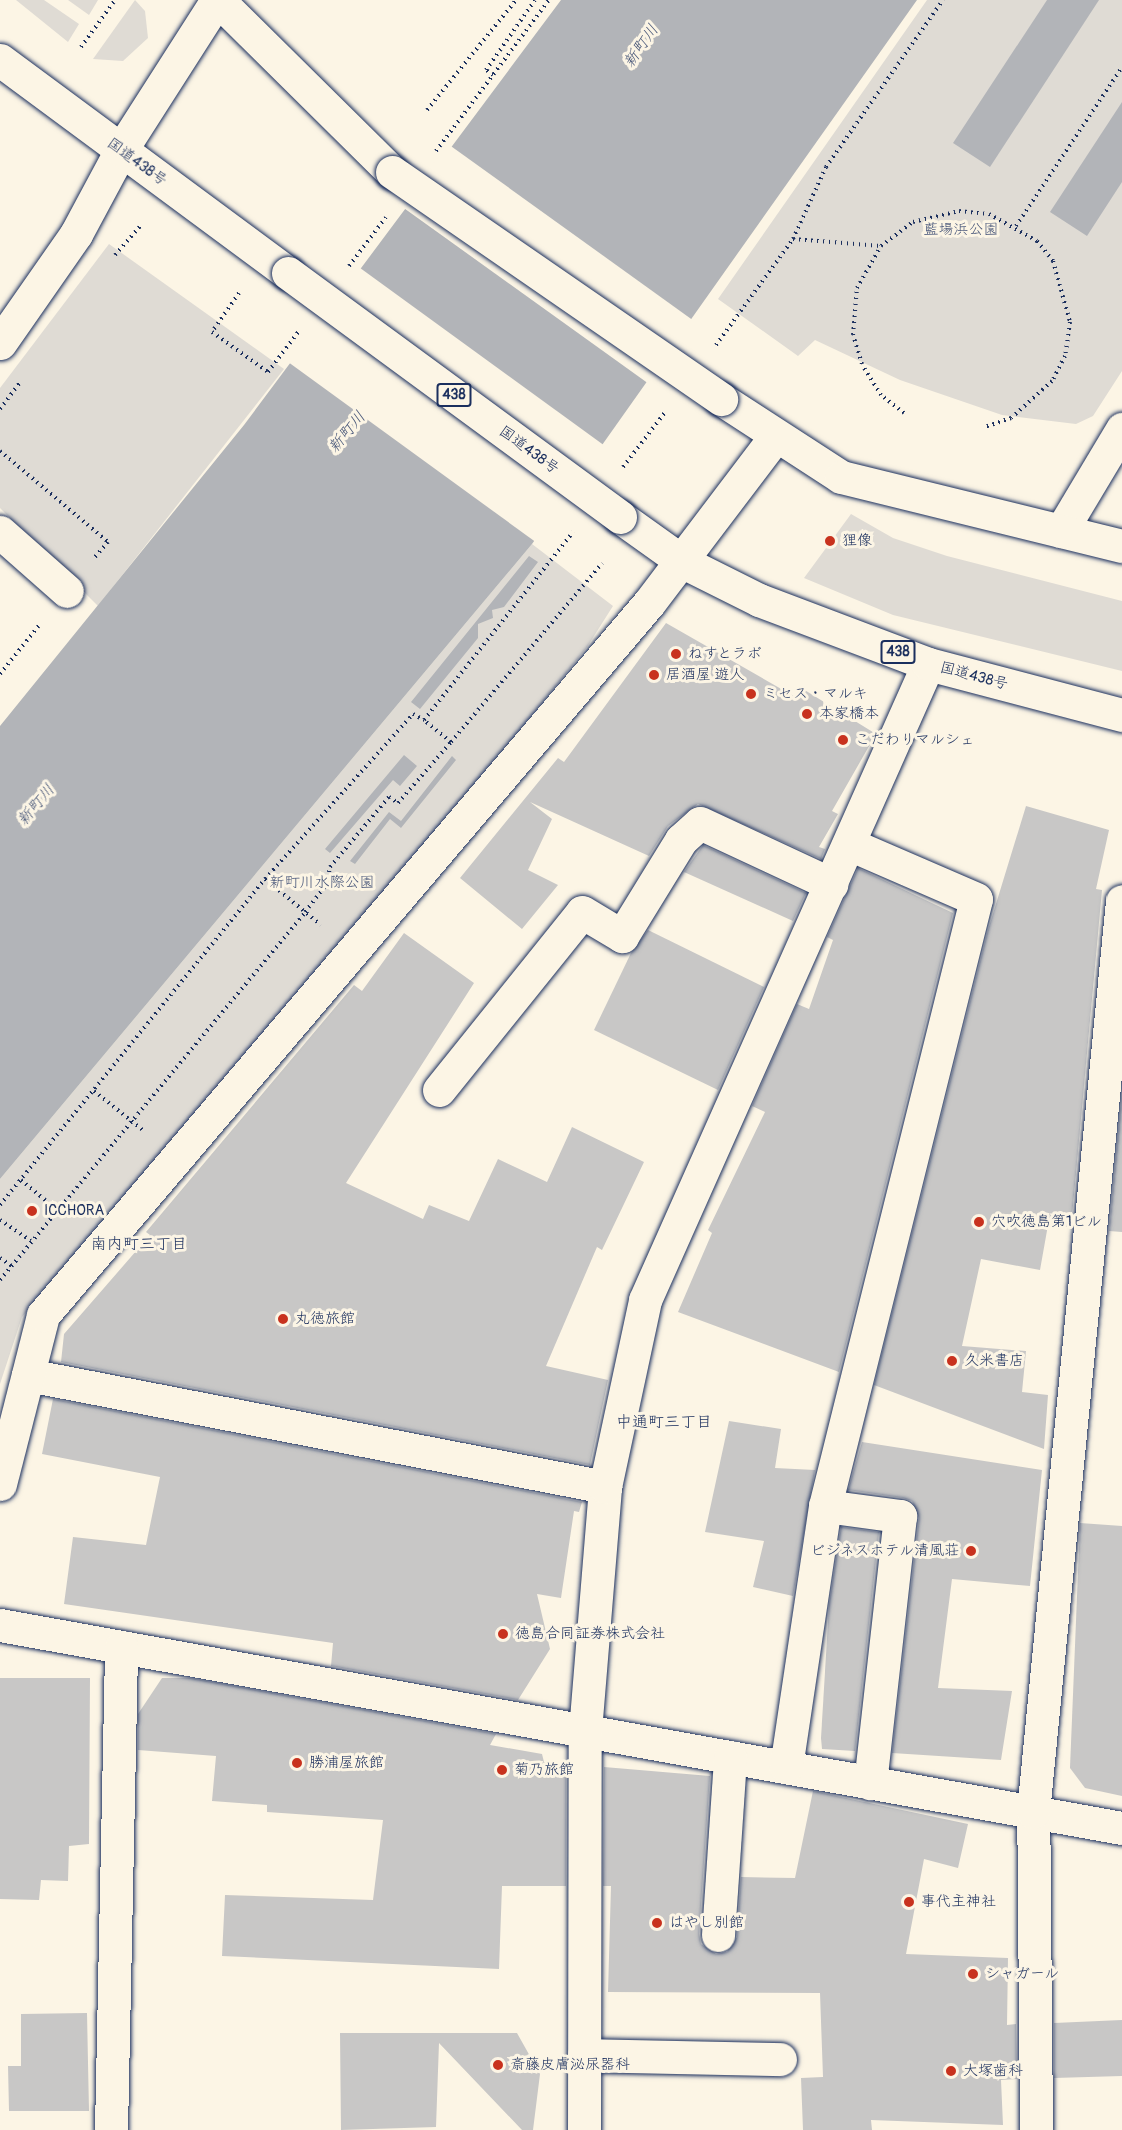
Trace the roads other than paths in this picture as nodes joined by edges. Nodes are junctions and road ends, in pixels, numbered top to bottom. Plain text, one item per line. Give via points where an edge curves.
1 (218, 0) edge
2 (0, 60) edge
3 (121, 150) junction
4 (0, 343) edge
5 (1122, 429) edge
6 (775, 436) junction
7 (1060, 531) junction
8 (0, 532) edge
9 (1122, 546) edge
10 (683, 562) junction
11 (67, 591) road end
12 (928, 664) junction
13 (1122, 715) edge
14 (849, 844) junction
15 (831, 884) junction
16 (1122, 901) edge
17 (439, 1090) dead end
18 (28, 1375) junction
19 (0, 1484) edge
20 (605, 1488) junction
21 (825, 1506) junction
22 (0, 1625) edge
23 (121, 1647) junction
24 (585, 1731) junction
25 (730, 1757) junction
26 (786, 1767) junction
27 (870, 1783) junction
28 (1033, 1812) junction
29 (1122, 1828) edge
30 (718, 1935) dead end
31 (584, 2055) junction
32 (780, 2059) dead end
33 (111, 2130) edge
34 (584, 2130) edge
35 (1036, 2130) edge

1 - 3 main road
1 - 6 main road, bridge via 392,172
2 - 3 main road, 国道438号 / 438
3 - 4 main road via 76,234
3 - 10 main road, 国道438号 / 438, bridge
5 - 7 main road
6 - 7 main road via 841,477
6 - 10 main road
7 - 9 main road
8 - 11 main road
10 - 12 main road, 国道438号 / 438 via 759,600
10 - 18 main road via 43,1315
12 - 13 main road, 国道438号 / 438
12 - 14 main road
14 - 15 main road
14 - 21 main road via 976,899
15 - 17 main road via 700,823 681,840 622,936 582,912
15 - 20 main road via 645,1300
16 - 28 main road
18 - 19 main road
18 - 20 main road
20 - 24 main road
21 - 26 main road
21 - 27 main road via 900,1516
22 - 23 main road
23 - 24 main road
23 - 33 main road
24 - 25 main road
24 - 31 main road
25 - 26 main road
25 - 30 main road
26 - 27 main road
27 - 28 main road
28 - 29 main road
28 - 35 main road
31 - 32 main road
31 - 34 main road

